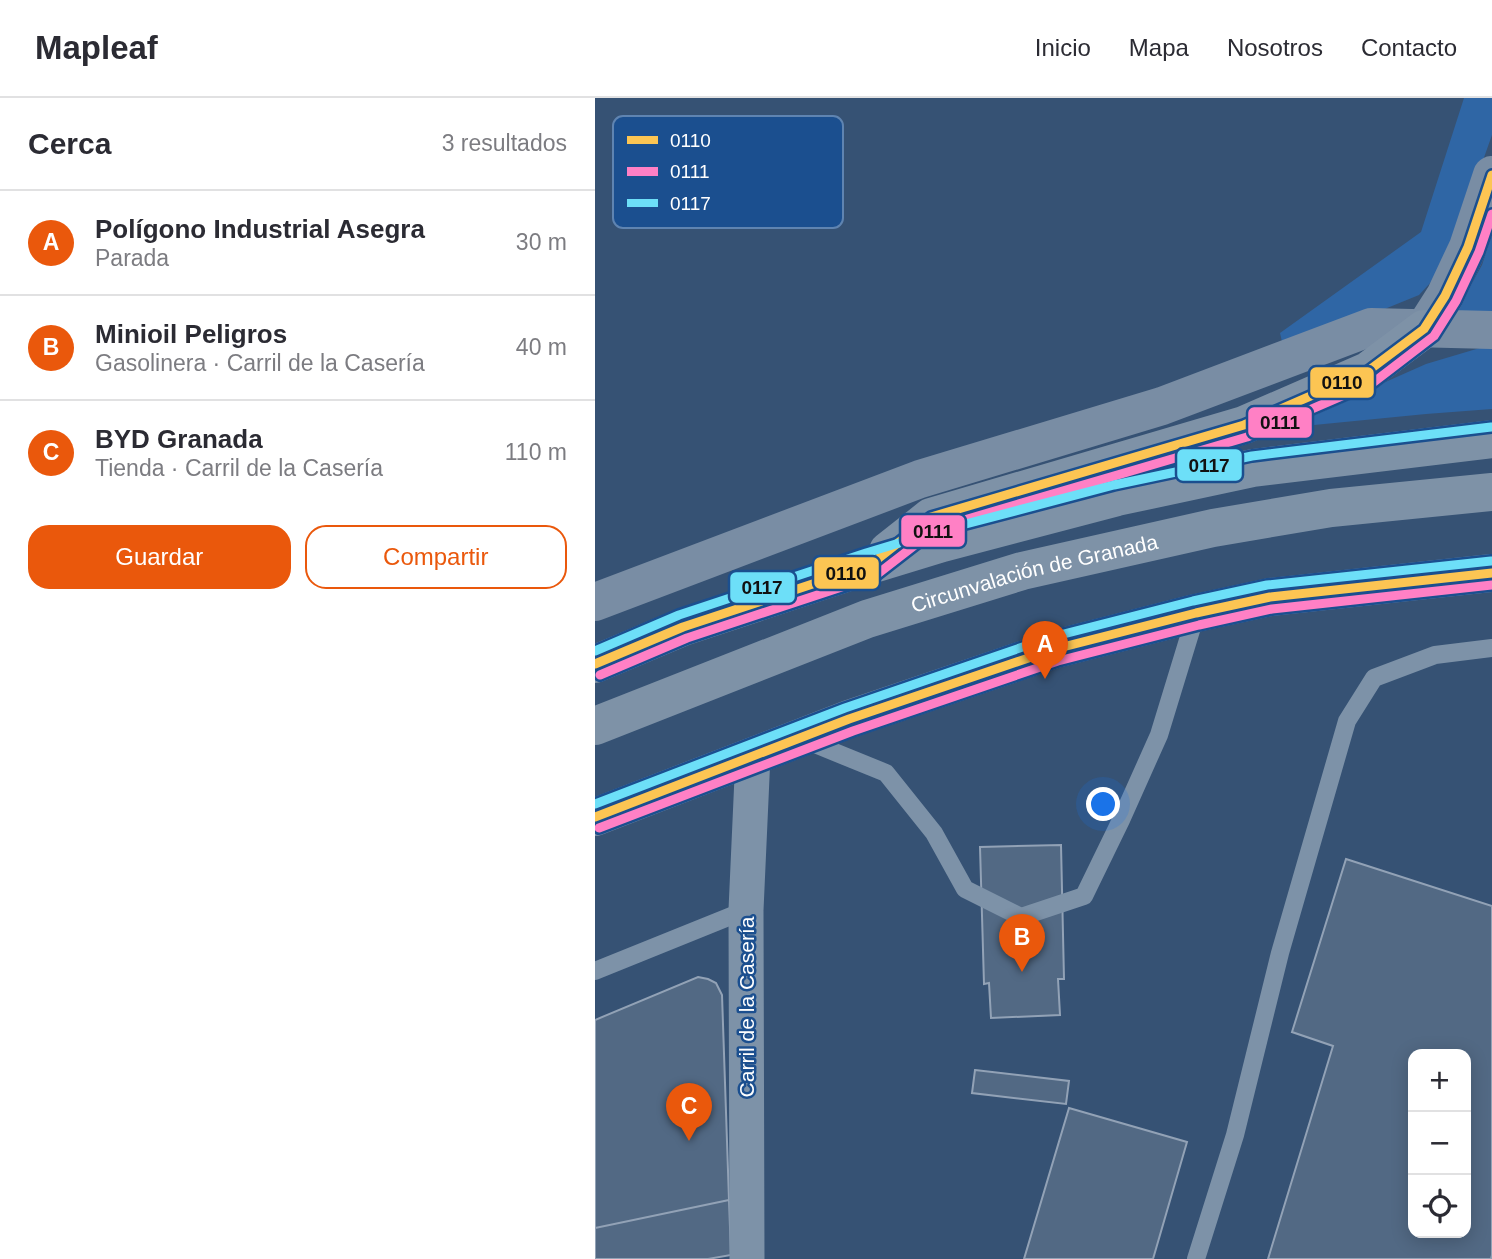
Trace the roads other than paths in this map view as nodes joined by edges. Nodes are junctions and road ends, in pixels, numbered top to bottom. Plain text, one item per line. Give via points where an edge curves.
1 (1492, 175) edge
2 (1424, 329) junction
3 (1492, 330) edge
4 (1492, 439) edge
5 (1492, 492) edge
6 (870, 565) junction
7 (1492, 573) edge
8 (595, 602) edge
9 (1196, 613) junction
10 (1492, 648) edge
11 (595, 664) edge
12 (595, 726) edge
13 (799, 738) junction
14 (753, 755) junction
15 (595, 817) edge
16 (746, 910) junction
17 (595, 971) edge
18 (747, 1259) edge
19 (1196, 1259) edge

1 - 2 street via 1468,247
2 - 3 street
2 - 6 highway via 1368,371 1244,425 931,517
2 - 8 street via 1371,327 1162,406 920,479
4 - 6 highway via 1253,468 1117,497
5 - 12 highway, Circunvalación de Granada via 1318,510 1213,528 1022,571 867,619
6 - 11 highway via 684,627
7 - 9 street via 1270,597
9 - 13 street via 1055,649
9 - 13 lane via 1159,735 1084,896 1021,917 965,889 933,833 886,773
10 - 19 lane via 1436,656 1374,678 1347,721 1280,953 1235,1135
13 - 14 street
14 - 15 street
14 - 16 street, Carril de la Casería
16 - 17 lane
16 - 18 street, Carril de la Casería

